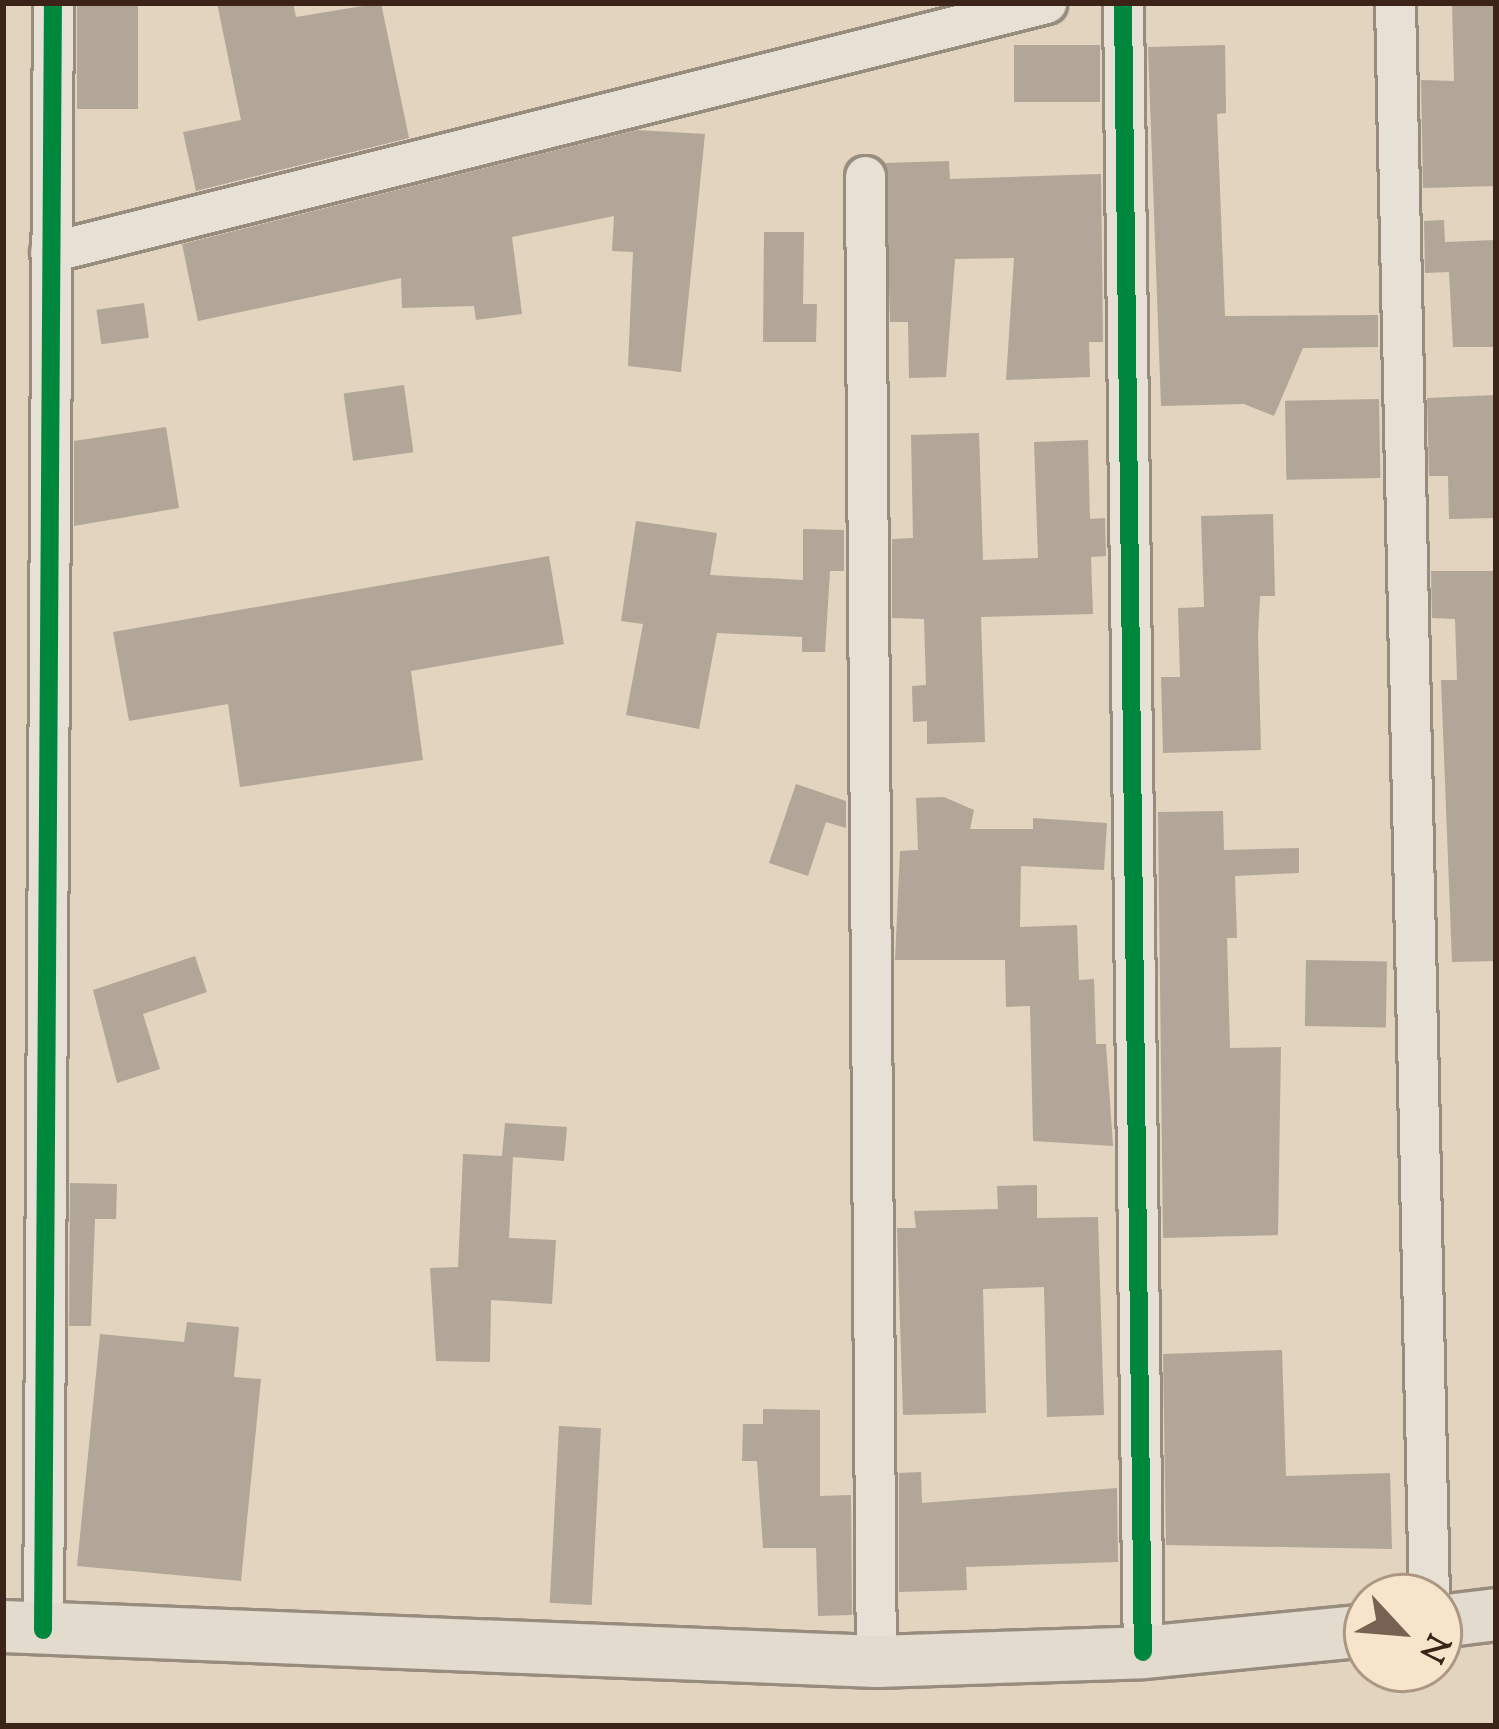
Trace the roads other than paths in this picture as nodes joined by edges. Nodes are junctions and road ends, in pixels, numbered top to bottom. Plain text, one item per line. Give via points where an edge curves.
1 (52, 3) edge
2 (1046, 3) edge
3 (1123, 3) edge
4 (1395, 3) edge
5 (865, 176) dead end
6 (50, 252) junction
7 (1428, 1573) edge
8 (1496, 1614) edge
9 (1463, 1618) edge
10 (23, 1628) edge
11 (1343, 1632) edge
12 (1143, 1652) junction
13 (876, 1661) junction

1 - 6 street
2 - 6 street
3 - 12 street
4 - 7 street
5 - 13 street
6 - 10 street
8 - 9 main road
10 - 13 main road
11 - 12 main road
12 - 13 main road

